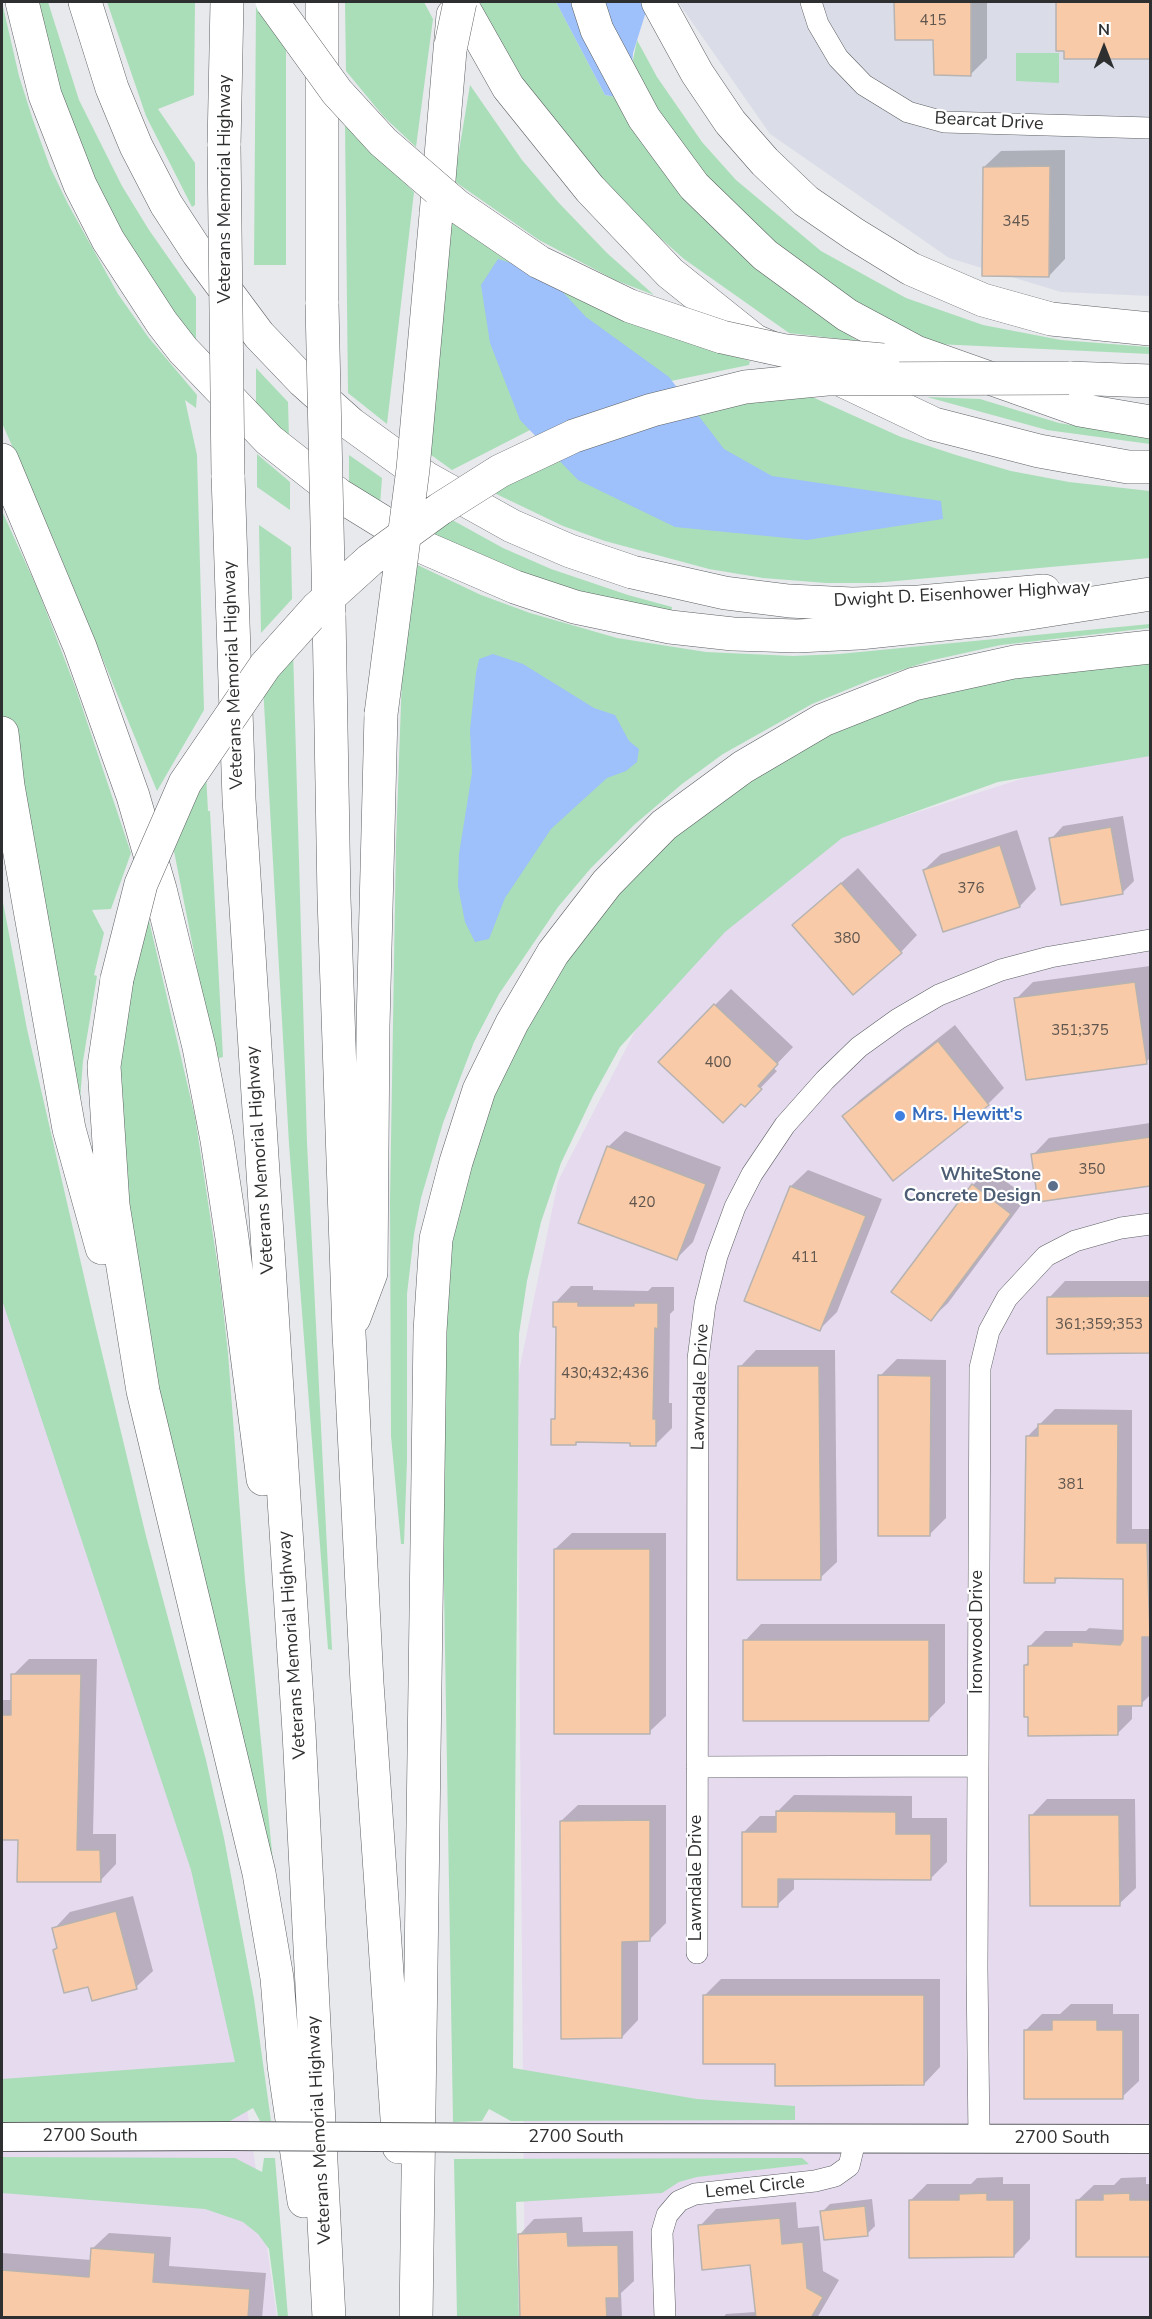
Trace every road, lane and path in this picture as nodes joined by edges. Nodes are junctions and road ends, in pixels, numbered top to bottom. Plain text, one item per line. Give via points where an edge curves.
1 (22, 2) edge
2 (227, 2) edge
3 (273, 2) edge
4 (322, 2) edge
5 (453, 2) edge
6 (460, 2) edge
7 (588, 2) edge
8 (658, 2) edge
9 (811, 2) edge
10 (85, 5) edge
11 (451, 45) junction
12 (1150, 128) edge
13 (1150, 329) edge
14 (1070, 378) junction
15 (1150, 381) edge
16 (1150, 422) edge
17 (2, 460) edge
18 (1150, 467) edge
19 (1150, 584) edge
20 (1150, 594) edge
21 (1150, 647) edge
22 (2, 732) edge
23 (1150, 940) edge
24 (1150, 1224) edge
25 (348, 1333) junction
26 (142, 1391) junction
27 (299, 1732) junction
28 (978, 1766) junction
29 (697, 1767) junction
30 (697, 1953) dead end
31 (2, 2137) edge
32 (856, 2137) junction
33 (979, 2139) junction
34 (1150, 2139) edge
35 (322, 2318) edge
36 (329, 2318) edge
37 (410, 2318) edge
38 (416, 2318) edge
39 (665, 2318) edge

1 - 20 highway via 45,95 71,165 108,240 162,324 243,414 285,454 339,495 425,548 515,587 575,607 670,627 734,634 860,633 992,619
2 - 27 highway, Veterans Memorial Highway, bridge via 224,146 232,636 249,988
3 - 14 highway, bridge via 337,92 405,164 511,245 599,292 690,327 786,351
4 - 25 highway, bridge via 328,614
5 - 11 highway, bridge
6 - 11 highway, bridge
6 - 18 highway via 508,87 590,189 670,273 755,341 934,424 1039,451 1128,467
7 - 16 highway, bridge via 597,30 644,118 694,186 774,262 846,315 916,352 1080,410
8 - 13 highway via 697,73 730,122 806,201 854,234 911,269 983,300 1051,319
9 - 12 street, Bearcat Drive via 827,41 864,85 891,103 927,119 944,123
10 - 19 highway, Dwight D. Eisenhower Highway via 112,88 150,175 182,231 252,326 303,381 351,424 426,478 481,510 541,539 632,572 756,597 885,603
11 - 25 highway, bridge via 413,468 381,714 371,1273
14 - 15 highway
14 - 26 highway, bridge via 827,380 745,387 652,410 574,436 500,471 370,560 317,608 265,666 185,783 141,884 117,979 104,1066 113,1205
17 - 27 highway via 58,589 102,706 160,889 187,993 222,1172
21 - 38 highway via 1014,662 915,684 823,720 743,767 664,825 607,883 553,953 479,1090 436,1239 430,1331
22 - 26 highway via 8,786 69,1129
23 - 29 street, Lawndale Drive via 1050,957 1001,970 939,995 897,1019 859,1047 825,1080 785,1125 752,1174 717,1256 705,1304 698,1359
24 - 28 street, Ironwood Drive via 1075,1241 1046,1256 1007,1298 989,1332 980,1368 978,1412
25 - 37 highway via 367,1683
26 - 35 highway via 259,1873 277,1978 284,2065
27 - 36 highway, Veterans Memorial Highway
28 - 29 street
28 - 33 street, Ironwood Drive
29 - 30 street, Lawndale Drive
31 - 32 street, 2700 South, bridge
32 - 33 street, 2700 South
32 - 39 street, Lemel Circle via 849,2166 835,2176 695,2194 679,2201 667,2215 662,2232
33 - 34 street, 2700 South

